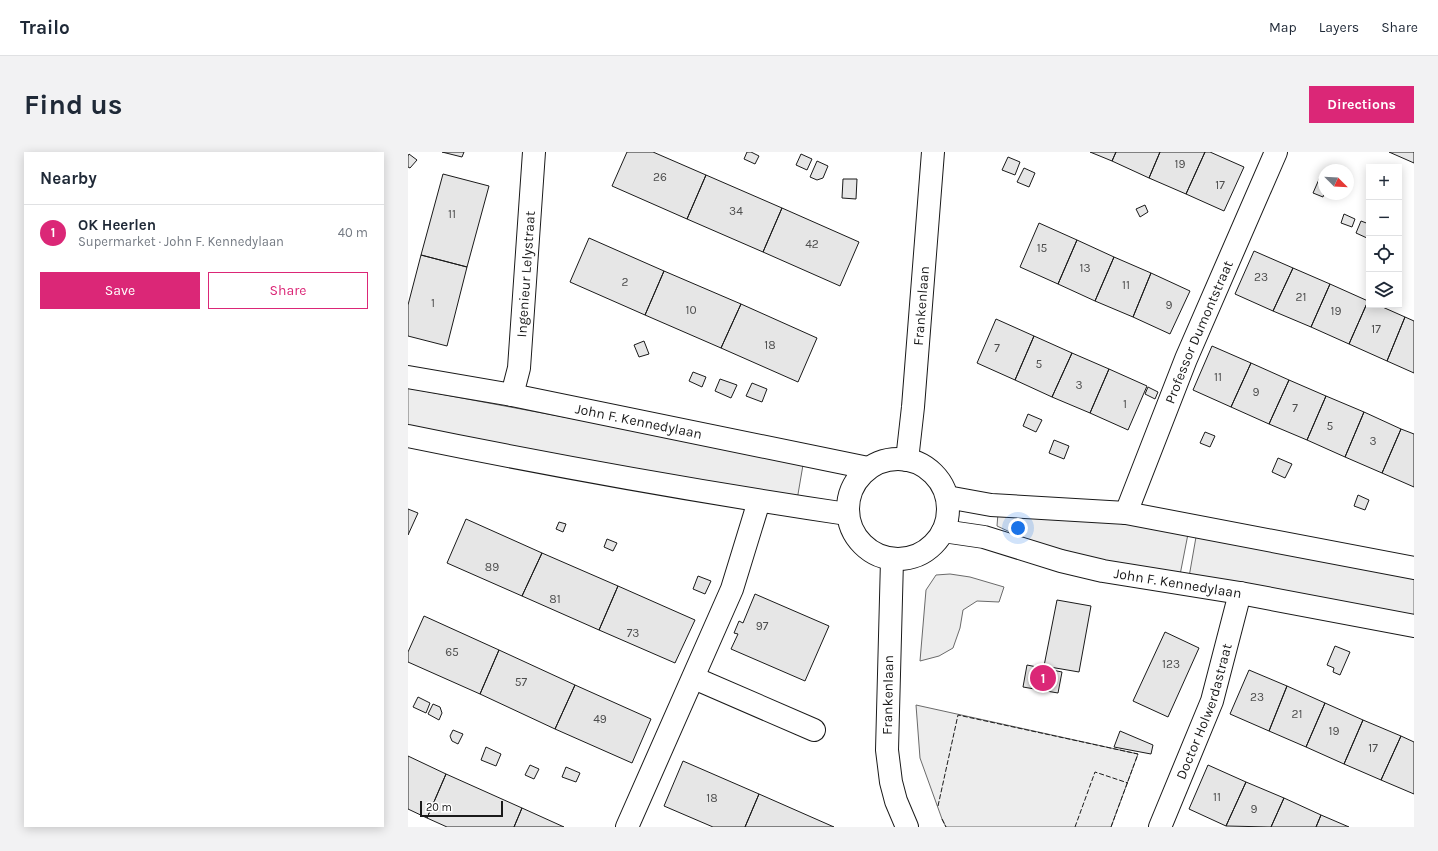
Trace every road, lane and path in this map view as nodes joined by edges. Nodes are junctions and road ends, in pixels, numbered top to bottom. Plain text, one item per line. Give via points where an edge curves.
1 (534, 152) edge
2 (933, 152) edge
3 (1276, 152) edge
4 (408, 378) edge
5 (512, 395) junction
6 (408, 436) edge
7 (907, 460) junction
8 (868, 468) junction
9 (947, 497) junction
10 (759, 501) junction
11 (1126, 513) junction
12 (847, 514) junction
13 (943, 531) junction
14 (892, 560) junction
15 (1414, 568) edge
16 (1240, 593) junction
17 (1414, 626) edge
18 (694, 678) junction
19 (814, 730) dead end
20 (627, 827) edge
21 (907, 827) edge
22 (1160, 827) edge

1 - 5 street, Ingenieur Lelystraat via 519,368
2 - 7 street, Frankenlaan
3 - 11 street, Professor Dumontstraat via 1186,359
4 - 5 street, John F. Kennedylaan
5 - 8 street, John F. Kennedylaan
6 - 10 street
7 - 8 street via 884,460
7 - 9 street via 931,470 943,486
8 - 12 street via 854,484
9 - 11 street via 991,505
9 - 13 street via 949,508
10 - 12 street
10 - 18 street via 732,590
11 - 15 street
12 - 14 street via 857,540 867,550
13 - 14 street via 930,549 916,557
13 - 16 street, John F. Kennedylaan via 984,537 1103,571
14 - 21 street, Frankenlaan via 886,750 896,801
16 - 17 street, John F. Kennedylaan
16 - 22 street, Doctor Holwerdastraat via 1212,701
18 - 19 street
18 - 20 street

